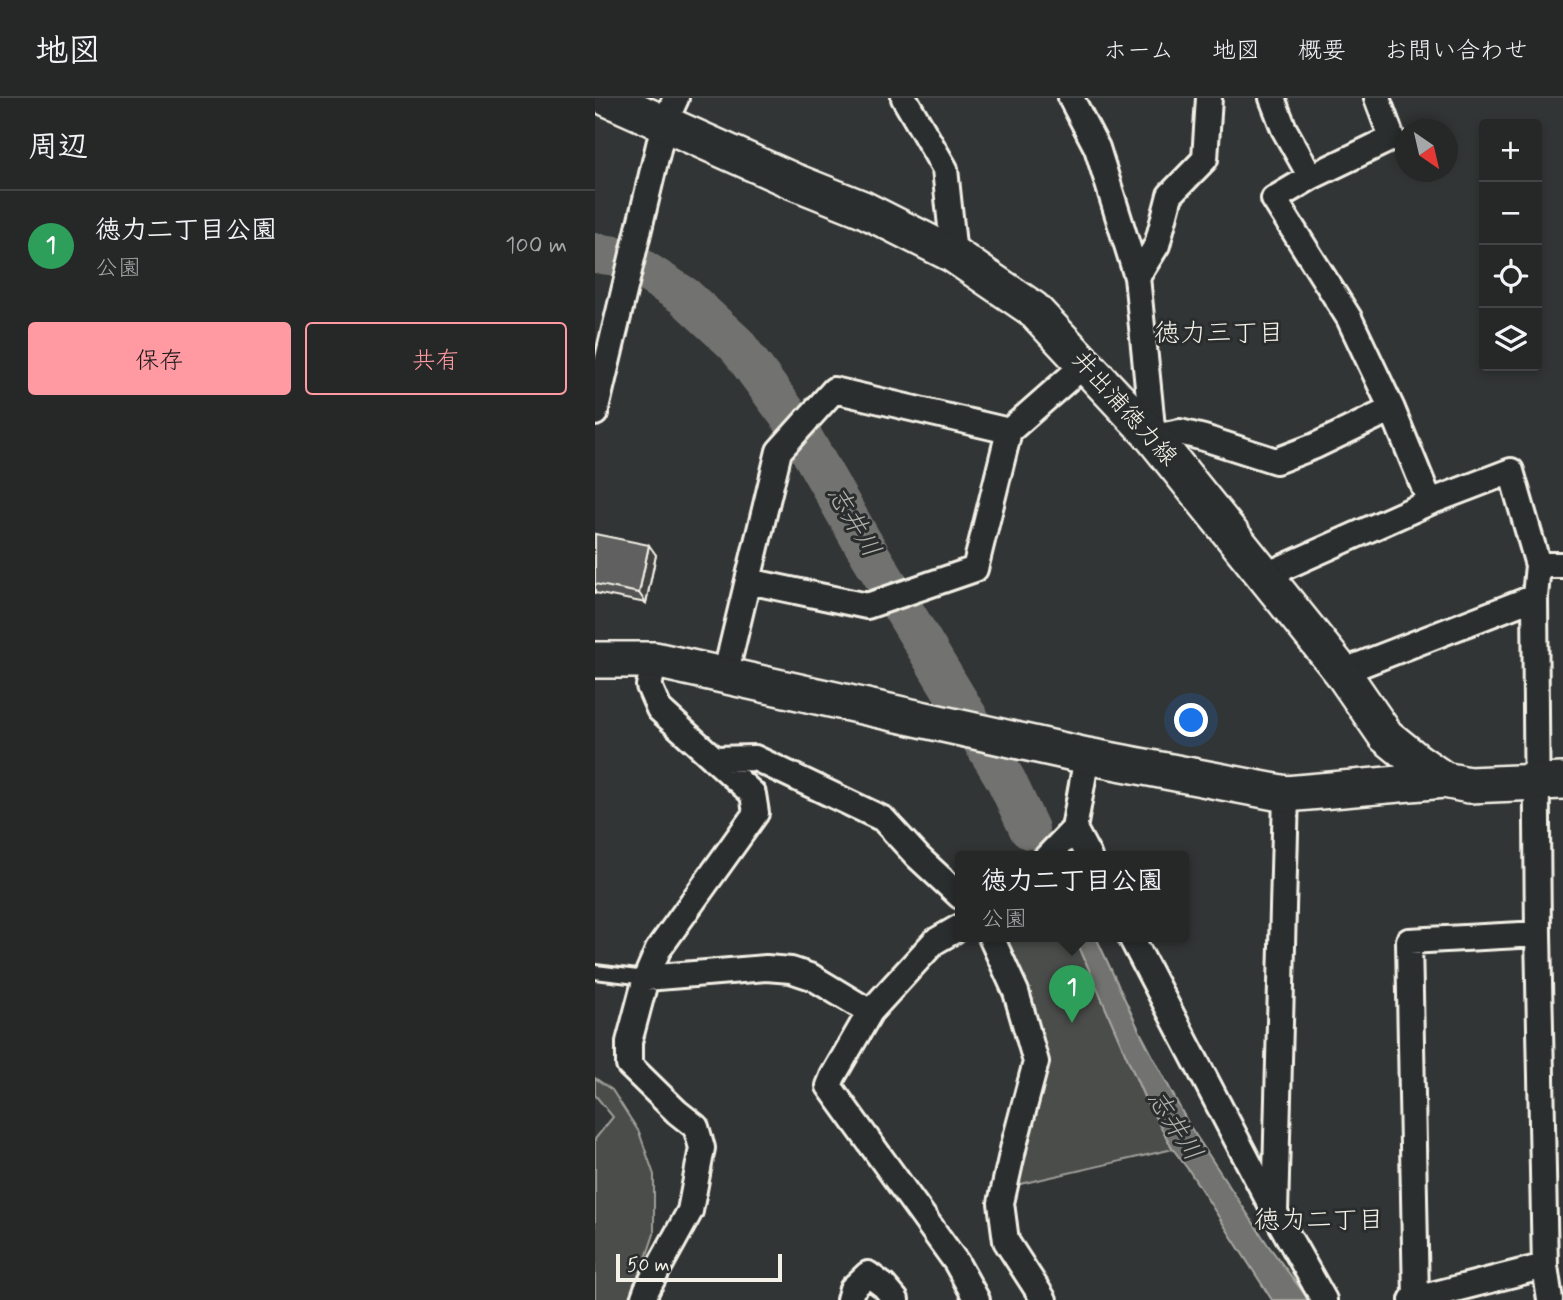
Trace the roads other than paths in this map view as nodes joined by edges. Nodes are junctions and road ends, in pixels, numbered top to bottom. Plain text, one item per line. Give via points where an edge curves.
1 (607, 98) edge
2 (904, 98) edge
3 (1071, 98) edge
4 (1209, 98) edge
5 (1272, 98) edge
6 (1377, 98) edge
7 (670, 111) edge
8 (1311, 177) junction
9 (954, 255) junction
10 (1137, 278) junction
11 (1085, 364) junction
12 (1392, 409) junction
13 (595, 413) edge
14 (1009, 431) junction
15 (1153, 438) junction
16 (1430, 502) junction
17 (1538, 565) junction
18 (1563, 565) edge
19 (1264, 576) junction
20 (748, 581) junction
21 (1535, 597) junction
22 (595, 660) edge
23 (655, 660) junction
24 (1342, 672) junction
25 (726, 676) junction
26 (1087, 756) junction
27 (714, 759) junction
28 (1444, 780) junction
29 (1550, 781) edge
30 (1286, 793) junction
31 (1074, 829) junction
32 (1053, 851) edge
33 (1086, 851) edge
34 (955, 891) edge
35 (955, 930) edge
36 (1538, 934) junction
37 (993, 942) edge
38 (1134, 942) edge
39 (595, 972) edge
40 (646, 978) junction
41 (870, 1012) junction
42 (1275, 1213) junction
43 (1545, 1266) junction
44 (643, 1300) edge
45 (849, 1300) edge
46 (897, 1300) edge
47 (977, 1300) edge
48 (1044, 1300) edge
49 (1324, 1300) edge
50 (1414, 1300) edge
51 (1550, 1300) edge

1 - 7 main road, 井出浦徳力線
2 - 9 street via 945,169
3 - 10 street via 1097,148
4 - 10 street via 1205,159 1170,195 1157,245
5 - 8 street
6 - 8 street via 1392,138
7 - 9 main road, 井出浦徳力線 via 793,181 863,209
7 - 13 street
8 - 12 street via 1274,199 1349,318
9 - 11 main road, 井出浦徳力線 via 1033,309
10 - 15 street
11 - 14 street
11 - 15 main road, 井出浦徳力線
12 - 15 street via 1276,461 1180,432
12 - 16 street
14 - 20 street via 975,569 867,606
14 - 20 street via 834,390 779,451
15 - 19 main road, 井出浦徳力線
16 - 17 street via 1511,471
16 - 19 street
17 - 18 street
17 - 21 street
19 - 24 main road, 井出浦徳力線
20 - 25 street
21 - 24 street
21 - 29 street
22 - 23 main road
23 - 25 main road
23 - 27 street via 649,686 659,709
24 - 28 main road, 井出浦徳力線 via 1386,736
25 - 26 main road
26 - 30 main road
26 - 31 street
27 - 34 street via 755,758 883,819
27 - 40 street via 753,794 756,813 658,950
28 - 29 main road, 井出浦徳力線 via 1469,785
28 - 30 main road
29 - 36 street
30 - 42 street
31 - 32 street
31 - 33 street
35 - 41 street via 934,942
36 - 43 street
36 - 50 street via 1409,941
37 - 48 street via 1016,992 1036,1062 1001,1203 1006,1241
38 - 42 street
39 - 40 lane
40 - 41 street via 790,970 812,977
40 - 44 street via 629,1042 629,1065 696,1127 702,1148 690,1211
41 - 47 street via 829,1086 956,1262
42 - 49 street
43 - 50 street
43 - 51 street
45 - 46 street via 852,1289 868,1275

